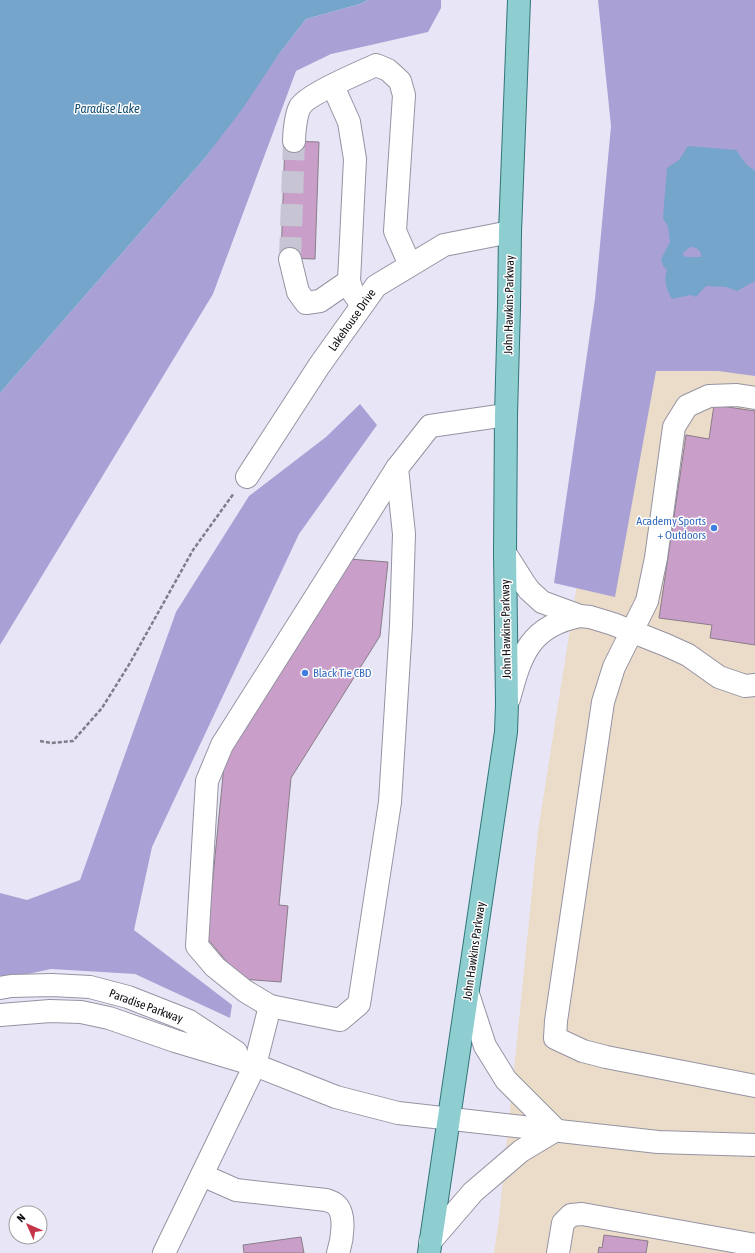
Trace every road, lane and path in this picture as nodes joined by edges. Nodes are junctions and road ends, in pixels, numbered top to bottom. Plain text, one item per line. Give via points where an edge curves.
1 (519, 0) edge
2 (334, 86) junction
3 (294, 141) tunnel mouth
4 (510, 232) junction
5 (290, 259) tunnel mouth
6 (410, 265) junction
7 (349, 281) junction
8 (362, 305) junction
9 (755, 398) edge
10 (506, 415) junction
11 (397, 468) junction
12 (247, 477) joint
13 (505, 553) junction
14 (580, 616) junction
15 (632, 632) junction
16 (755, 685) edge
17 (507, 704) junction
18 (40, 741) dead end
19 (0, 988) edge
20 (468, 994) junction
21 (270, 1006) junction
22 (0, 1015) edge
23 (255, 1065) junction
24 (755, 1086) edge
25 (449, 1119) junction
26 (556, 1130) junction
27 (755, 1145) edge
28 (202, 1175) junction
29 (755, 1245) edge
30 (429, 1248) edge
31 (164, 1253) edge
32 (338, 1253) edge
33 (558, 1253) edge

1 - 4 main road, John Hawkins Parkway
2 - 3 street via 310,97 300,107
2 - 6 street via 376,65 388,70 400,81 404,95 395,231
2 - 7 street via 349,122 355,159
4 - 6 street, Lakehouse Drive via 444,245
4 - 10 main road, John Hawkins Parkway
5 - 7 street via 298,292 306,303 320,301
6 - 8 street, Lakehouse Drive via 376,286
7 - 8 street via 352,291
8 - 12 street, Lakehouse Drive
9 - 15 street via 737,395 709,396 687,406 674,427 653,572 647,601
10 - 11 street via 430,426
10 - 13 main road, John Hawkins Parkway
11 - 21 street via 222,746 207,781 197,946 215,966 245,991
11 - 21 street via 404,534 390,802 359,1004 340,1020
12 - 18 path via 193,550 102,708 73,741
13 - 14 street via 524,583 542,602
13 - 17 main road, John Hawkins Parkway
14 - 15 street via 601,620
14 - 17 street via 558,622 537,636 521,661
15 - 16 street via 688,655 718,677 745,686
15 - 24 street via 614,667 603,702 556,1021 556,1038 583,1051 606,1057
17 - 20 main road, John Hawkins Parkway via 506,732
19 - 23 street, Paradise Parkway via 52,985 90,987 128,997 189,1021
20 - 25 main road, John Hawkins Parkway
20 - 26 street via 485,1046 506,1080
21 - 23 street
22 - 23 street, Paradise Parkway via 50,1011 81,1012 109,1018
23 - 25 street, Paradise Parkway via 336,1097 398,1113
23 - 28 street
25 - 26 street, Paradise Parkway
25 - 30 main road, John Hawkins Parkway
26 - 27 street, Paradise Parkway via 658,1142
26 - 30 street via 521,1151 473,1192
28 - 31 street
28 - 32 street via 236,1190 326,1200 336,1204 342,1215 342,1241
29 - 33 street via 582,1214 571,1215 563,1223

